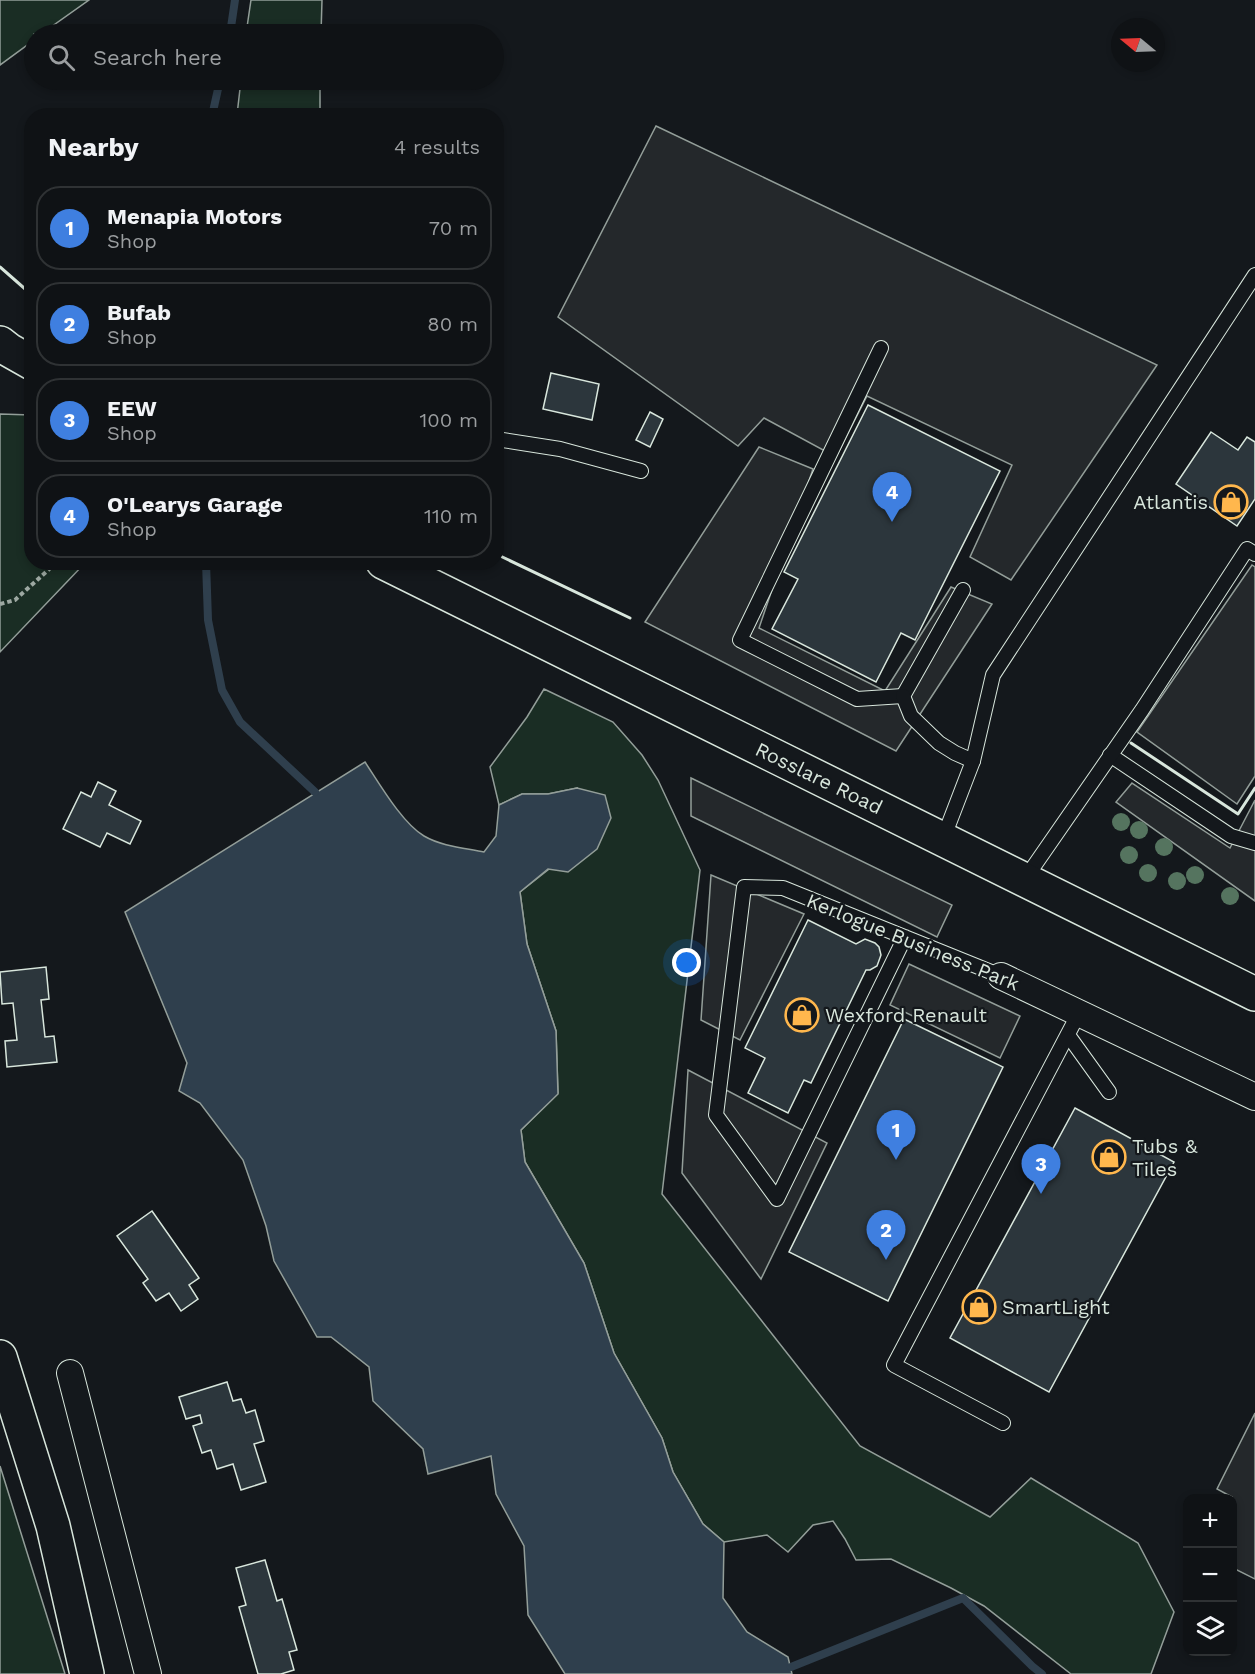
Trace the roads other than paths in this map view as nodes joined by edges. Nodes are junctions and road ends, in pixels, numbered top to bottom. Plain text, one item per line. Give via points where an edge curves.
1 (1255, 275) edge
2 (0, 343) edge
3 (881, 348) dead end
4 (24, 358) edge
5 (504, 440) edge
6 (641, 471) dead end
7 (1253, 547) edge
8 (399, 570) edge
9 (963, 590) dead end
10 (903, 696) junction
11 (1110, 755) junction
12 (973, 761) junction
13 (943, 839) junction
14 (1255, 843) edge
15 (1025, 879) junction
16 (905, 937) junction
17 (1001, 976) joint
18 (1255, 994) edge
19 (1073, 1024) junction
20 (1109, 1092) dead end
21 (1255, 1097) edge
22 (0, 1357) edge
23 (70, 1373) dead end
24 (1003, 1423) dead end
25 (87, 1674) edge
26 (148, 1674) edge

1 - 12 lane via 993,675
2 - 4 main road
3 - 10 lane via 740,640 857,699
5 - 6 lane via 560,449
7 - 11 lane
8 - 13 main road, Rosslare Road
9 - 10 lane
10 - 12 lane via 911,716 939,743
11 - 14 lane via 1232,836
11 - 15 lane
12 - 13 lane
13 - 15 main road, Rosslare Road
15 - 18 main road, Rosslare Road
16 - 16 lane, Kerlogue Business Park via 783,888 744,887 716,1115 777,1199
16 - 17 lane, Kerlogue Business Park
17 - 19 street, Kerlogue Business Park
19 - 20 lane
19 - 21 street, Kerlogue Business Park
19 - 24 lane via 894,1365
22 - 25 main road via 53,1526
23 - 26 street

